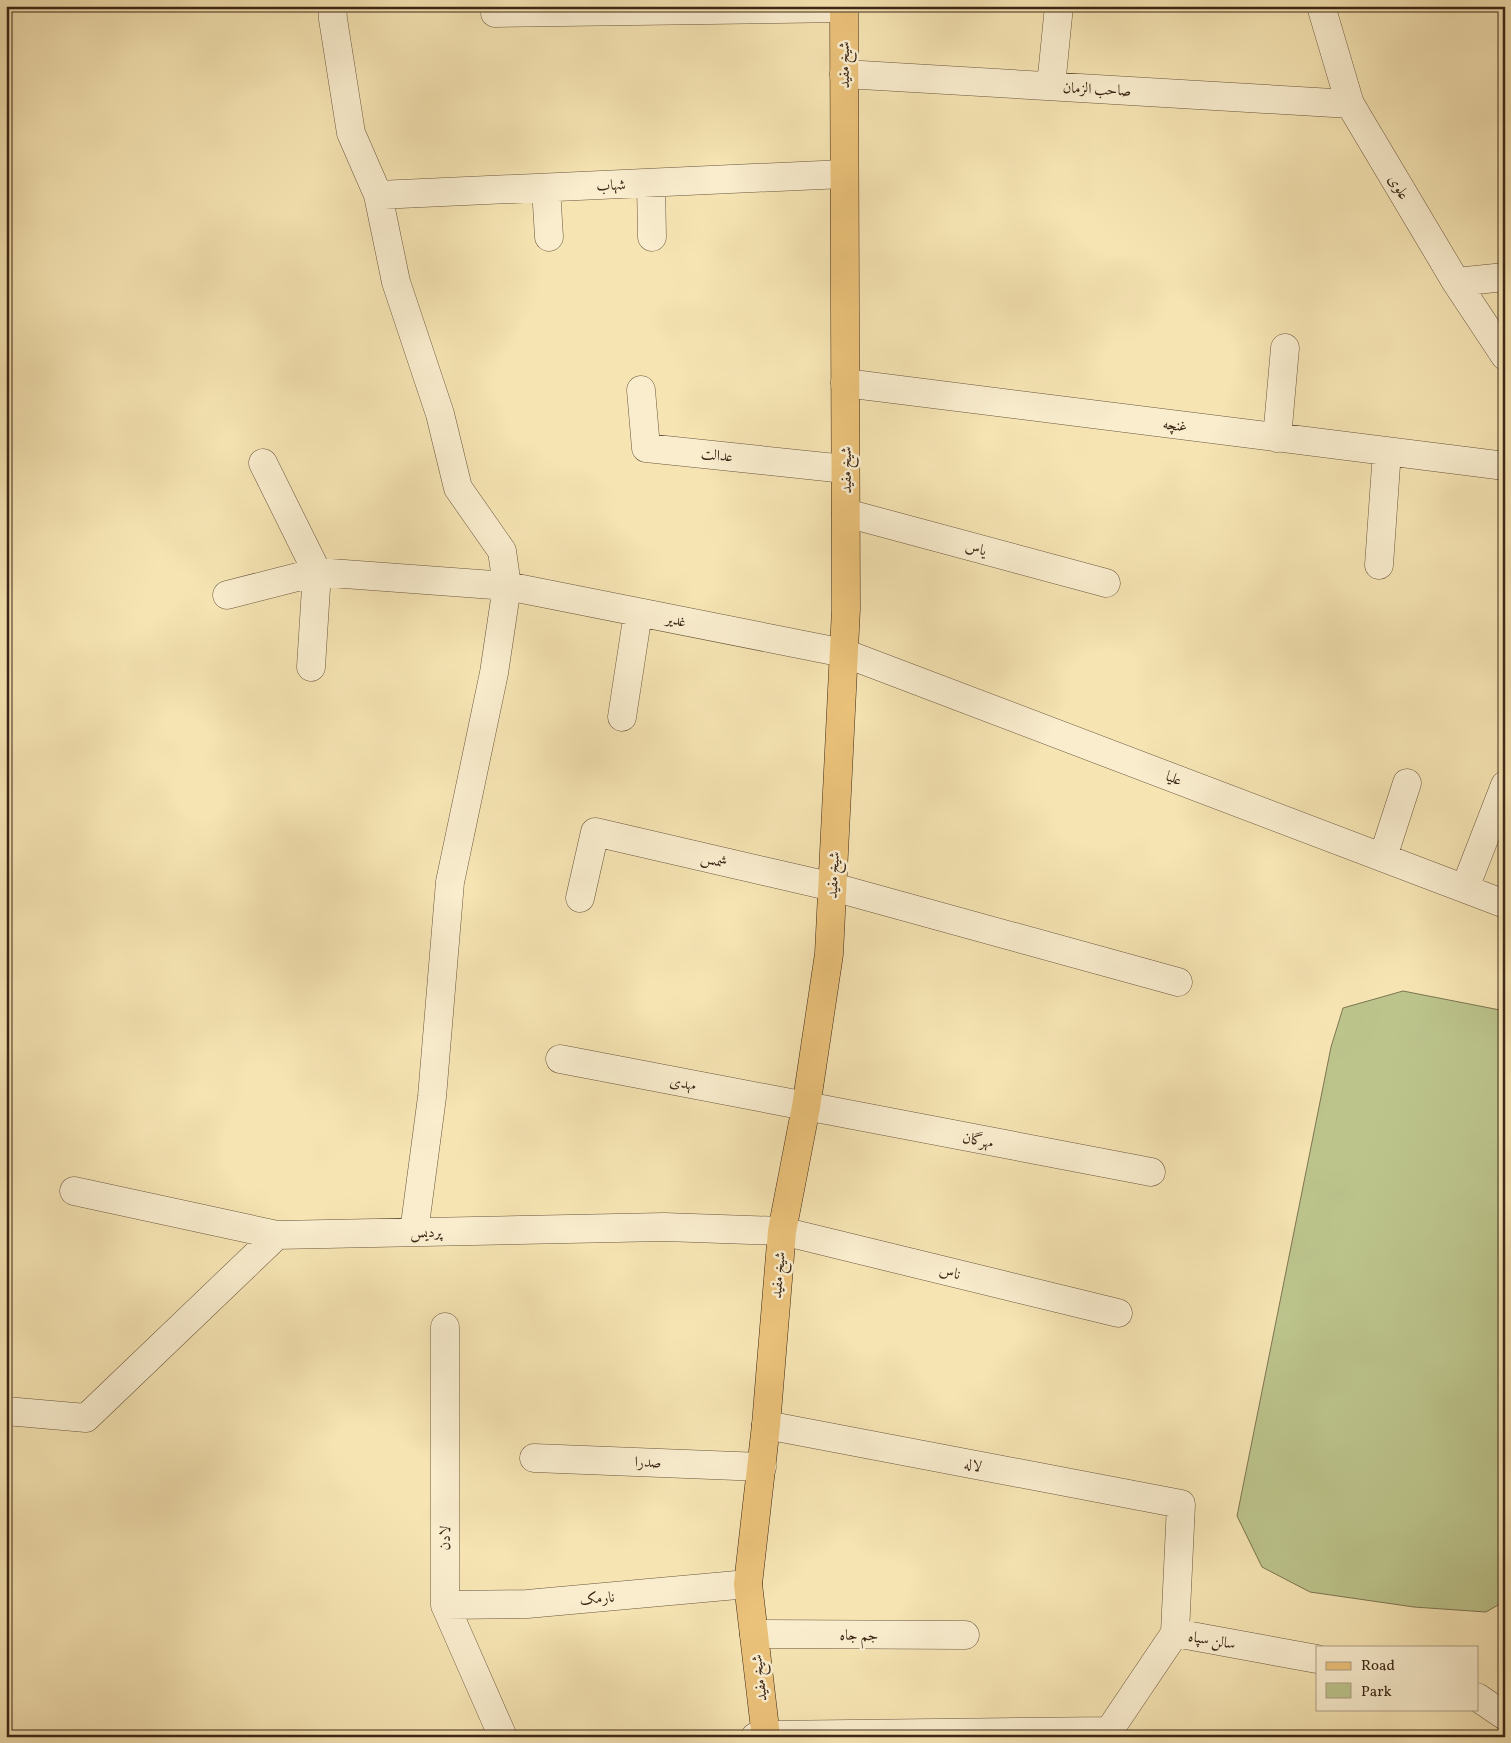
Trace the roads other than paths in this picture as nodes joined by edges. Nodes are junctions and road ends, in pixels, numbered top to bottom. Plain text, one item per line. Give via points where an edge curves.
1 (332, 6) edge
2 (1060, 6) edge
3 (1321, 6) edge
4 (844, 7) edge
5 (495, 13) dead end
6 (844, 74) junction
7 (1051, 86) junction
8 (1350, 104) junction
9 (844, 174) junction
10 (651, 183) junction
11 (546, 188) junction
12 (378, 195) junction
13 (549, 237) dead end
14 (652, 238) dead end
15 (1505, 277) edge
16 (1456, 282) junction
17 (1285, 348) dead end
18 (1505, 356) edge
19 (845, 383) junction
20 (641, 390) dead end
21 (1277, 438) junction
22 (1387, 451) junction
23 (263, 463) dead end
24 (1505, 466) edge
25 (845, 469) junction
26 (846, 513) junction
27 (1379, 565) dead end
28 (317, 572) junction
29 (1106, 583) dead end
30 (507, 586) junction
31 (227, 595) dead end
32 (638, 613) junction
33 (844, 653) junction
34 (311, 667) dead end
35 (622, 717) dead end
36 (1408, 783) dead end
37 (1505, 785) edge
38 (1383, 857) junction
39 (833, 887) junction
40 (1465, 888) junction
41 (580, 898) dead end
42 (1505, 904) edge
43 (1178, 982) dead end
44 (560, 1059) dead end
45 (806, 1107) junction
46 (1151, 1172) dead end
47 (74, 1191) dead end
48 (782, 1231) junction
49 (414, 1232) junction
50 (277, 1235) junction
51 (1118, 1313) dead end
52 (445, 1327) dead end
53 (6, 1411) edge
54 (766, 1425) junction
55 (534, 1458) dead end
56 (762, 1467) junction
57 (1181, 1504) joint
58 (748, 1584) junction
59 (445, 1605) junction
60 (1175, 1633) junction
61 (754, 1634) junction
62 (965, 1635) dead end
63 (1316, 1659) edge
64 (1478, 1698) edge
65 (1505, 1716) edge
66 (1110, 1734) edge
67 (762, 1736) edge
68 (503, 1737) edge

1 - 12 street via 351,133
2 - 7 street
3 - 8 street, علوی
4 - 5 street
4 - 6 main road, شیخ مفید
6 - 7 street, صاحب الزمان
6 - 9 main road, شیخ مفید
7 - 8 street, صاحب الزمان
8 - 16 street, علوی
9 - 10 street, شهاب
9 - 19 main road, شیخ مفید
10 - 11 street, شهاب
10 - 14 street
11 - 12 street, شهاب
11 - 13 street
12 - 30 street via 396,282 440,414 458,488 502,551
15 - 16 street
16 - 18 street, علوی
17 - 21 street
19 - 21 street, غنچه
19 - 25 main road, شیخ مفید
20 - 25 street, عدالت via 646,448
21 - 22 street, غنچه
22 - 24 street, غنچه
22 - 27 street
23 - 28 street
25 - 26 main road, شیخ مفید
26 - 29 street, یاس
26 - 33 main road, شیخ مفید
28 - 30 street, غدیر
28 - 31 street, غدیر
28 - 34 street
30 - 32 street, غدیر
30 - 49 street via 494,673 450,882 432,1098
32 - 33 street, غدیر
32 - 35 street
33 - 38 street, علیا
33 - 39 main road, شیخ مفید
36 - 38 street
37 - 40 street
38 - 40 street, علیا
39 - 41 street, شمس via 595,832
39 - 43 street, شمس
39 - 45 main road, شیخ مفید via 829,954
40 - 42 street, علیا
44 - 45 street, مهدی
45 - 46 street, مهرگان
45 - 48 main road, شیخ مفید
47 - 50 street, پردیس
48 - 49 street, پردیس via 664,1227
48 - 51 street, ناس
48 - 54 main road, شیخ مفید
49 - 50 street, پردیس
50 - 53 street via 86,1418
52 - 59 street, لادن
54 - 56 main road, شیخ مفید
54 - 57 street, لاله
55 - 56 street, صدرا
56 - 58 main road, شیخ مفید
57 - 60 street, سالن سپاه
58 - 59 street, نارمک via 527,1604
58 - 61 main road, شیخ مفید
59 - 68 street, لادن
60 - 63 street, سالن سپاه
60 - 66 street
61 - 62 street, جم جاه
61 - 67 main road, شیخ مفید
64 - 65 street
66 - 67 street

